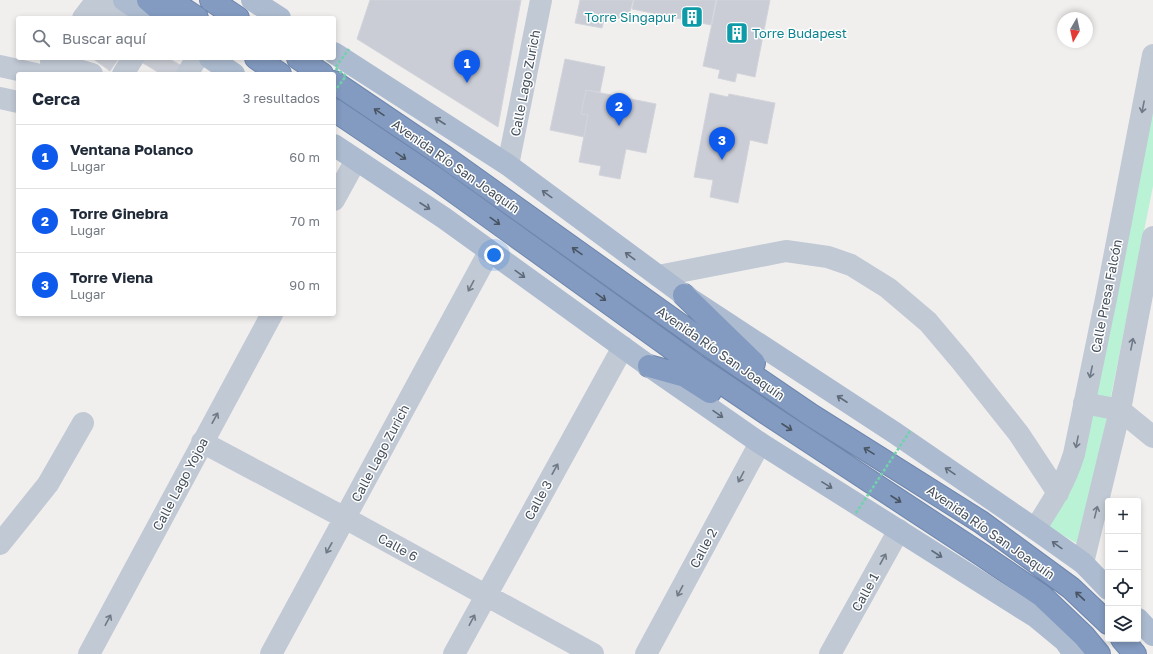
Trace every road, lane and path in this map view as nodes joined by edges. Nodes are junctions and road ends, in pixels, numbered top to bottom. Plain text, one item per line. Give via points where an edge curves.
1 (124, 0) edge
2 (148, 0) edge
3 (170, 0) edge
4 (211, 0) edge
5 (252, 0) edge
6 (541, 0) edge
7 (92, 7) edge
8 (117, 16) edge
9 (148, 16) edge
10 (167, 16) edge
11 (194, 16) edge
12 (235, 16) edge
13 (277, 16) edge
14 (342, 51) edge
15 (1153, 55) edge
16 (132, 60) edge
17 (259, 60) edge
18 (301, 60) edge
19 (195, 62) edge
20 (0, 66) edge
21 (45, 67) edge
22 (79, 72) edge
23 (124, 72) edge
24 (228, 72) edge
25 (277, 72) edge
26 (319, 72) edge
27 (336, 83) edge
28 (336, 89) edge
29 (0, 98) edge
30 (16, 102) edge
31 (336, 111) edge
32 (336, 146) edge
33 (356, 160) junction
34 (336, 165) edge
35 (508, 165) junction
36 (336, 196) edge
37 (1153, 237) edge
38 (489, 252) junction
39 (658, 276) junction
40 (684, 295) junction
41 (271, 316) edge
42 (623, 347) junction
43 (649, 366) junction
44 (1084, 403) junction
45 (1120, 410) junction
46 (766, 413) junction
47 (811, 415) junction
48 (83, 423) dead end
49 (910, 431) dead end
50 (1153, 437) edge
51 (202, 442) junction
52 (760, 443) junction
53 (1058, 494) junction
54 (856, 513) dead end
55 (345, 518) junction
56 (1035, 529) junction
57 (899, 530) junction
58 (0, 544) edge
59 (1083, 563) junction
60 (1105, 586) edge
61 (485, 595) junction
62 (1105, 620) edge
63 (1141, 622) edge
64 (1153, 635) edge
65 (1125, 642) edge
66 (1067, 650) edge
67 (89, 654) edge
68 (270, 654) edge
69 (454, 654) edge
70 (593, 654) edge
71 (646, 654) edge
72 (830, 654) edge
73 (1099, 654) edge
74 (1135, 654) edge

1 - 9 main road
2 - 10 highway
3 - 11 highway
4 - 12 highway
5 - 13 main road
6 - 35 street, Calle Lago Zurich
7 - 8 street
14 - 28 path, bridge via 335,68 346,76
35 -> 14 main road, Avenida Río San Joaquín
15 -> 44 street, Calle Presa Falcón
16 - 23 street
17 - 25 highway
18 - 26 highway
19 - 24 main road
20 - 21 street
21 - 22 street
47 -> 27 highway, Avenida Río San Joaquín via 445,157
29 - 30 street
31 -> 46 highway, Avenida Río San Joaquín via 438,180
32 - 33 main road
33 - 34 street
33 - 36 street
33 -> 38 main road via 444,218
39 -> 35 main road, Avenida Río San Joaquín
45 -> 37 street
38 -> 42 main road
38 -> 55 street, Calle Lago Zurich
39 - 40 main road, Avenida Río San Joaquín
39 - 53 street via 786,251 828,257 851,265 888,288 928,322 1019,434
40 - 47 highway
56 -> 40 main road, Avenida Río San Joaquín via 895,433
51 -> 41 street, Calle Lago Yojoa
42 - 43 main road
61 -> 42 street, Calle 3
43 - 46 highway via 685,376 729,403
43 -> 52 main road
44 - 45 street
44 -> 53 street, Calle Presa Falcón via 1074,454
45 - 50 street
59 -> 45 street
46 -> 73 highway, Avenida Río San Joaquín via 1042,596
62 -> 47 highway, Avenida Río San Joaquín via 1071,588 981,522
48 - 58 street via 48,484
49 - 54 path, bridge
51 - 55 street, Calle 6
67 -> 51 street, Calle Lago Yojoa
52 -> 57 main road
52 -> 71 street, Calle 2
53 - 56 street, Calle Presa Falcón
55 - 61 street, Calle 6
55 -> 68 street, Calle Lago Zurich
59 -> 56 main road, Avenida Río San Joaquín
57 -> 66 main road via 1036,617
72 -> 57 street, Calle 1
59 - 60 main road, Avenida Río San Joaquín
69 -> 61 street, Calle 3
61 - 70 street, Calle 6
63 - 64 main road
65 - 74 highway

